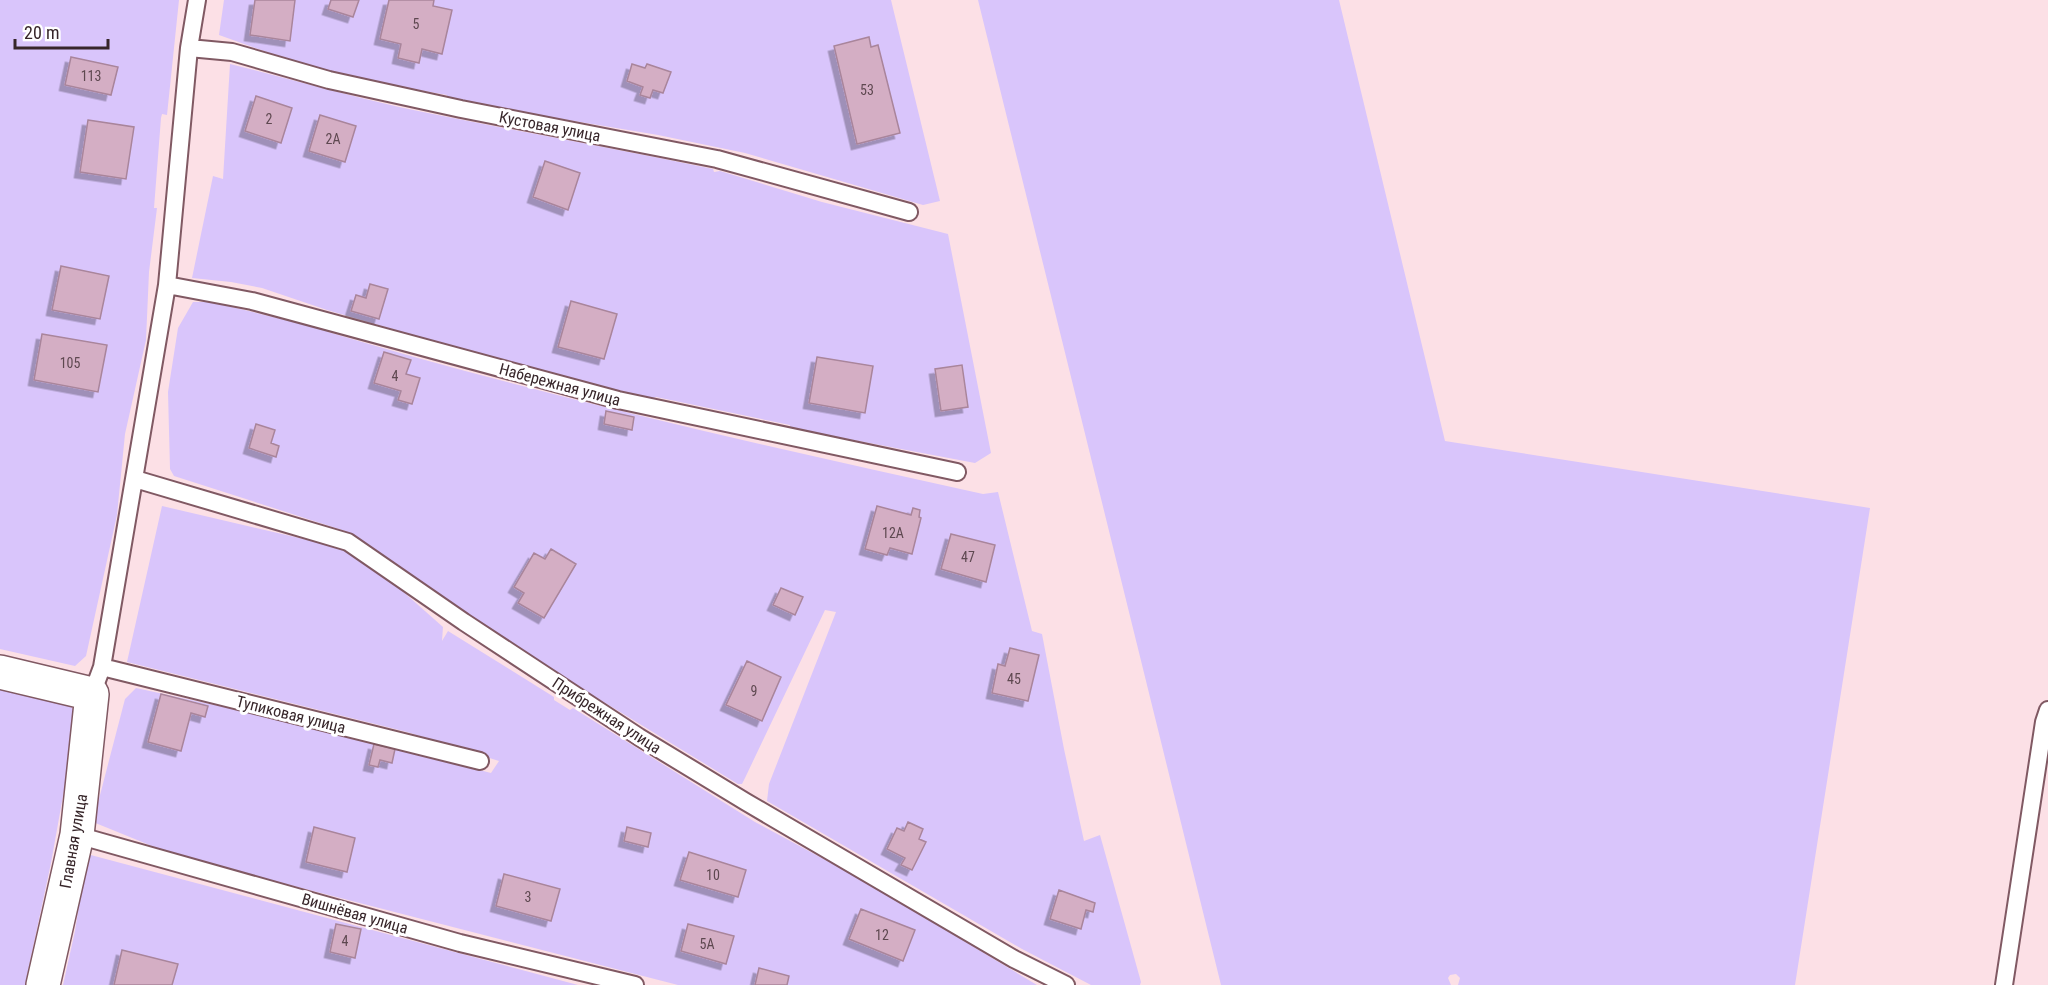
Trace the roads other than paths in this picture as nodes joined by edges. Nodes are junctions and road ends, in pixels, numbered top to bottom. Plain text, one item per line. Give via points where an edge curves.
1 (197, 0) edge
2 (189, 48) junction
3 (909, 212) dead end
4 (167, 285) junction
5 (957, 472) dead end
6 (135, 478) junction
7 (0, 672) edge
8 (97, 681) junction
9 (2048, 710) edge
10 (480, 761) dead end
11 (77, 835) junction
12 (44, 985) edge
13 (635, 985) edge
14 (1066, 985) edge
15 (2004, 985) edge

1 - 2 lane
2 - 3 lane, Кустовая улица via 232,52 329,80 717,159
2 - 4 lane
4 - 5 lane, Набережная улица via 252,301 618,400
4 - 6 lane
6 - 8 lane
6 - 14 lane, Прибрежная улица via 348,542 639,737 993,947
7 - 8 street
8 - 10 lane, Тупиковая улица
8 - 11 street, Главная улица
9 - 15 lane
11 - 12 street, Главная улица
11 - 13 lane, Вишнёвая улица via 459,943

